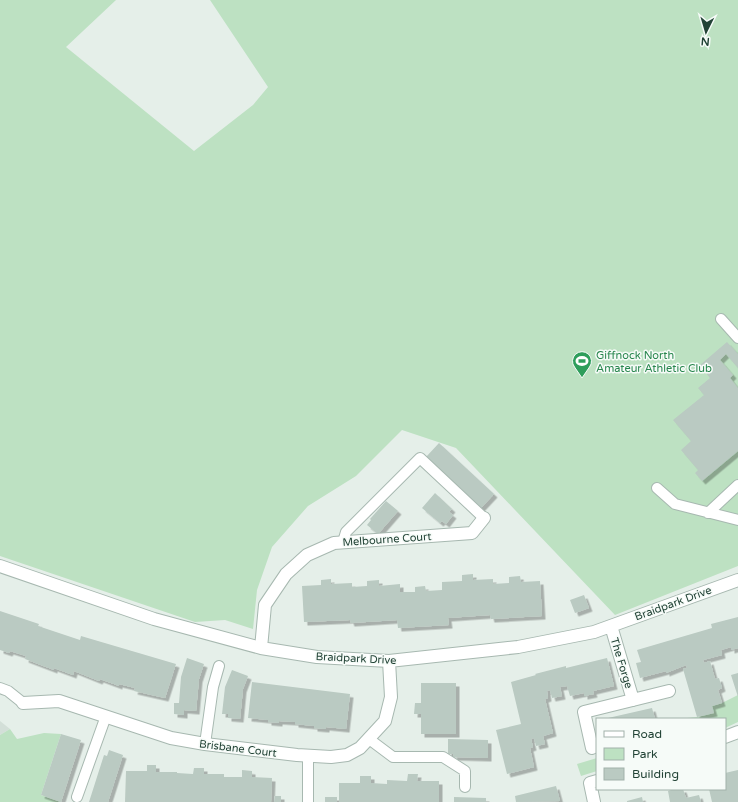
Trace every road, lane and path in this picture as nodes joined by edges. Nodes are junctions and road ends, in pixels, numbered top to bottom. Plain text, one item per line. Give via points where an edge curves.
1 (721, 318) dead end
2 (738, 338) edge
3 (738, 485) edge
4 (657, 488) dead end
5 (708, 513) junction
6 (484, 518) joint
7 (738, 520) edge
8 (343, 542) junction
9 (0, 566) edge
10 (738, 580) edge
11 (611, 626) junction
12 (261, 648) junction
13 (389, 661) junction
14 (219, 666) dead end
15 (0, 688) edge
16 (669, 691) dead end
17 (633, 700) junction
18 (24, 703) joint
19 (106, 716) junction
20 (738, 732) edge
21 (726, 737) edge
22 (369, 739) junction
23 (205, 744) junction
24 (592, 748) dead end
25 (308, 756) junction
26 (596, 781) edge
27 (465, 787) dead end
28 (77, 797) dead end
29 (308, 802) edge
30 (594, 802) edge

1 - 2 lane
3 - 5 lane
4 - 5 lane via 675,504
5 - 7 lane
6 - 8 street, Melbourne Court via 472,533
6 - 8 lane, Melbourne Court via 420,458 346,532
8 - 12 street, Melbourne Court via 307,554 286,574 265,605
9 - 12 street, Braidpark Drive via 154,619
10 - 11 street, Braidpark Drive
11 - 13 street, Braidpark Drive via 594,632 518,647
11 - 17 street, The Forge
12 - 13 street, Braidpark Drive via 317,657
13 - 22 street, Brisbane Court via 391,697 388,710 385,721
14 - 23 lane via 213,687
15 - 18 lane
16 - 17 street, The Forge
17 - 24 street, The Forge via 584,712
18 - 19 street, Brisbane Court via 59,701
19 - 23 street, Brisbane Court via 171,738
19 - 28 lane
20 - 21 street
22 - 25 street, Brisbane Court via 347,755
22 - 27 lane via 393,757 443,757 465,771
23 - 25 street, Brisbane Court
25 - 29 lane
26 - 30 street via 590,783

